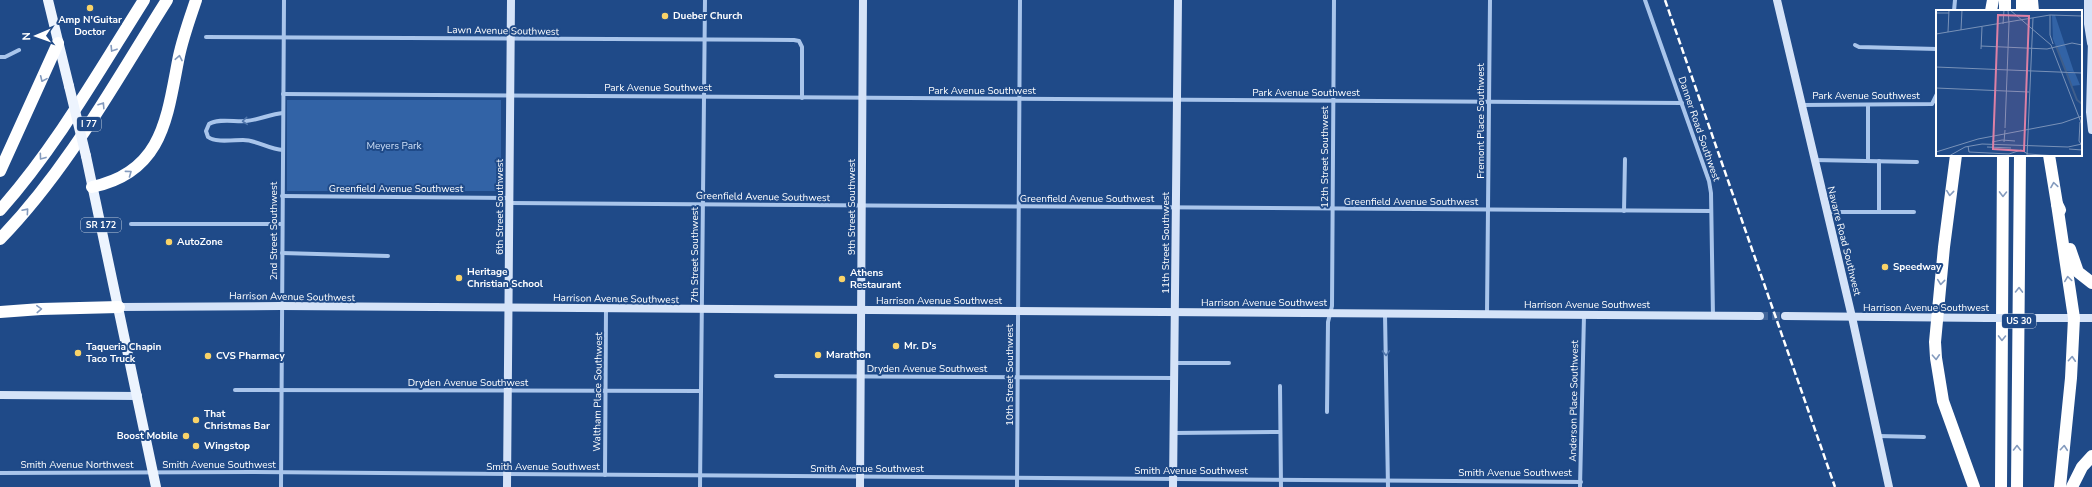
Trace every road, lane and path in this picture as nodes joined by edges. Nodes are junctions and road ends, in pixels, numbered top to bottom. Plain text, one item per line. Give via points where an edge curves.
1 (48, 0) edge
2 (143, 0) edge
3 (167, 0) edge
4 (196, 0) edge
5 (284, 0) edge
6 (511, 0) edge
7 (704, 0) edge
8 (863, 0) edge
9 (1020, 0) edge
10 (1178, 0) edge
11 (1334, 0) edge
12 (1490, 0) edge
13 (1645, 0) edge
14 (1777, 0) edge
15 (1955, 0) edge
16 (1993, 0) edge
17 (2032, 0) edge
18 (2088, 0) edge
19 (1954, 10) edge
20 (1991, 10) edge
21 (2033, 10) edge
22 (206, 36) dead end
23 (284, 38) junction
24 (511, 38) junction
25 (704, 40) junction
26 (2092, 41) edge
27 (58, 43) junction
28 (1855, 45) dead end
29 (1936, 49) edge
30 (19, 50) dead end
31 (0, 57) edge
32 (283, 94) junction
33 (511, 96) junction
34 (1936, 96) edge
35 (704, 97) junction
36 (802, 98) junction
37 (862, 98) junction
38 (1020, 100) junction
39 (1177, 101) junction
40 (1333, 102) junction
41 (1489, 102) junction
42 (1682, 103) junction
43 (1868, 104) junction
44 (1801, 105) junction
45 (283, 113) junction
46 (2092, 130) edge
47 (283, 150) junction
48 (1956, 156) edge
49 (2003, 156) edge
50 (2020, 156) edge
51 (2049, 156) edge
52 (1625, 159) dead end
53 (1814, 160) junction
54 (1868, 161) junction
55 (1879, 161) junction
56 (1917, 162) dead end
57 (0, 171) edge
58 (92, 187) junction
59 (282, 196) junction
60 (510, 200) junction
61 (703, 204) junction
62 (2057, 204) junction
63 (862, 206) junction
64 (1019, 207) junction
65 (1176, 208) junction
66 (1332, 209) junction
67 (0, 210) edge
68 (1489, 210) junction
69 (1624, 211) junction
70 (1711, 211) junction
71 (1826, 212) junction
72 (1879, 212) junction
73 (1914, 212) dead end
74 (132, 224) dead end
75 (282, 224) junction
76 (0, 239) edge
77 (282, 252) junction
78 (388, 256) dead end
79 (2092, 283) edge
80 (281, 306) junction
81 (119, 307) junction
82 (510, 308) junction
83 (606, 309) junction
84 (702, 310) junction
85 (861, 311) junction
86 (0, 312) edge
87 (1018, 312) junction
88 (1175, 313) junction
89 (1329, 314) junction
90 (1385, 314) junction
91 (1487, 315) junction
92 (1584, 315) junction
93 (1713, 316) junction
94 (1760, 316) tunnel mouth
95 (1785, 316) tunnel mouth
96 (1852, 317) junction
97 (1937, 318) junction
98 (2074, 318) junction
99 (2092, 318) edge
100 (1174, 363) junction
101 (1229, 364) dead end
102 (776, 376) dead end
103 (860, 377) junction
104 (1018, 377) junction
105 (1174, 378) junction
106 (1280, 386) dead end
107 (235, 390) dead end
108 (281, 390) junction
109 (508, 391) junction
110 (606, 391) junction
111 (701, 391) junction
112 (0, 395) edge
113 (138, 396) junction
114 (1327, 412) dead end
115 (1280, 432) junction
116 (1173, 433) junction
117 (1878, 436) junction
118 (1924, 437) dead end
119 (2092, 456) edge
120 (281, 472) junction
121 (0, 473) edge
122 (153, 473) junction
123 (507, 474) junction
124 (605, 475) junction
125 (700, 476) junction
126 (860, 477) junction
127 (1017, 478) junction
128 (1281, 480) junction
129 (1388, 481) junction
130 (1580, 482) junction
131 (1173, 483) edge
132 (156, 487) edge
133 (281, 487) edge
134 (507, 487) edge
135 (700, 487) edge
136 (860, 487) edge
137 (1017, 487) edge
138 (1281, 487) edge
139 (1388, 487) edge
140 (1580, 487) edge
141 (1889, 487) edge
142 (1974, 487) edge
143 (2001, 487) edge
144 (2017, 487) edge
145 (2060, 487) edge
146 (2072, 487) edge

1 - 27 main road, SR 172
2 -> 67 highway, I 77 via 54,140
76 -> 3 highway, I 77 via 66,159
58 -> 4 highway via 110,183 132,171 144,161 160,138
5 - 23 street, 2nd Street Southwest
6 - 24 street, 6th Street Southwest
7 - 25 street, 7th Street Southwest
8 - 37 street, 9th Street Southwest
9 - 38 street, 10th Street Southwest
10 - 39 street, 11th Street Southwest
11 - 40 street, 12th Street Southwest
12 - 41 street, Fremont Place Southwest
13 - 42 street, Danner Road Southwest
14 - 44 street, Navarre Road Southwest
15 - 19 street
16 - 20 highway
17 - 21 highway
18 - 26 street via 2088,24
22 - 23 street, Lawn Avenue Southwest
23 - 24 street, Lawn Avenue Southwest
23 - 32 street, 2nd Street Southwest
24 - 25 street, Lawn Avenue Southwest
24 - 33 street, 6th Street Southwest
25 - 35 street, 7th Street Southwest
25 - 36 street, Lawn Avenue Southwest via 799,41 802,47
26 - 46 street
27 -> 57 highway
27 - 58 main road, SR 172, bridge
28 - 29 street
30 - 31 street
32 - 33 street, Park Avenue Southwest
32 - 45 street, 2nd Street Southwest
33 - 35 street, Park Avenue Southwest
33 - 60 street, 6th Street Southwest
34 - 43 street, Park Avenue Southwest via 1932,104
35 - 36 street, Park Avenue Southwest
35 - 61 street, 7th Street Southwest
36 - 37 street, Park Avenue Southwest
37 - 38 street, Park Avenue Southwest
37 - 63 street, 9th Street Southwest
38 - 39 street, Park Avenue Southwest
38 - 64 street, 10th Street Southwest
39 - 40 street, Park Avenue Southwest
39 - 65 street, 11th Street Southwest
40 - 41 street, Park Avenue Southwest
40 - 66 street, 12th Street Southwest
41 - 42 street, Park Avenue Southwest
41 - 68 street, Fremont Place Southwest
42 - 70 street, Danner Road Southwest via 1707,175
43 - 44 street, Park Avenue Southwest
43 - 54 street
44 - 53 street, Navarre Road Southwest
45 - 47 street, 2nd Street Southwest
45 -> 47 street via 268,114 248,121 215,122 209,124 206,131 208,137 215,140 247,140 271,149
47 - 59 street, 2nd Street Southwest
48 -> 97 highway
49 -> 143 highway, US 30
144 -> 50 highway, US 30
62 -> 51 highway
52 - 69 street
53 - 54 street
53 - 71 street, Navarre Road Southwest
54 - 55 street
55 - 56 street
55 - 72 street
58 - 81 main road, SR 172
59 - 60 street, Greenfield Avenue Southwest
59 - 75 street, 2nd Street Southwest
60 - 61 street, Greenfield Avenue Southwest
60 - 82 street, 6th Street Southwest
61 - 63 street, Greenfield Avenue Southwest
61 - 84 street, 7th Street Southwest
62 - 79 highway via 2075,266 2083,277
98 -> 62 highway
63 - 64 street, Greenfield Avenue Southwest
63 - 85 street, 9th Street Southwest
64 - 65 street, Greenfield Avenue Southwest
64 - 87 street, 10th Street Southwest
65 - 66 street, Greenfield Avenue Southwest
65 - 88 street, 11th Street Southwest
66 - 68 street, Greenfield Avenue Southwest
66 - 89 street, 12th Street Southwest via 1332,306
68 - 69 street, Greenfield Avenue Southwest
68 - 91 street, Fremont Place Southwest
69 - 70 street, Greenfield Avenue Southwest
70 - 93 street, Danner Road Southwest
71 - 72 street
71 - 96 street, Navarre Road Southwest
72 - 73 street
74 - 75 street
75 - 77 street, 2nd Street Southwest
77 - 78 street
77 - 80 street, 2nd Street Southwest
80 - 81 street, Harrison Avenue Southwest
80 - 82 street, Harrison Avenue Southwest
80 - 108 street, 2nd Street Southwest
86 -> 81 highway
81 - 113 main road, SR 172
82 - 83 street, Harrison Avenue Southwest
82 - 109 street, 6th Street Southwest
83 - 84 street, Harrison Avenue Southwest
83 - 110 street, Waltham Place Southwest
84 - 85 street, Harrison Avenue Southwest
84 - 111 street, 7th Street Southwest
85 - 87 street, Harrison Avenue Southwest
85 - 103 street, 9th Street Southwest
87 - 88 street, Harrison Avenue Southwest
87 - 104 street, 10th Street Southwest
88 - 89 street, Harrison Avenue Southwest
88 - 100 street, 11th Street Southwest
89 - 90 street, Harrison Avenue Southwest
89 - 114 street, 12th Street Southwest
90 - 91 street, Harrison Avenue Southwest
90 -> 129 street
91 - 92 street, Harrison Avenue Southwest
92 - 93 street, Harrison Avenue Southwest
92 - 130 street, Anderson Place Southwest
93 - 94 street, Harrison Avenue Southwest
95 - 96 street, Harrison Avenue Southwest
96 - 97 street, Harrison Avenue Southwest
96 - 117 street, Navarre Road Southwest
97 - 98 street, Harrison Avenue Southwest, bridge
97 -> 142 highway via 1935,347 1939,385 1948,418
98 - 99 street, Harrison Avenue Southwest
145 -> 98 highway
100 - 101 street
100 - 105 street, 11th Street Southwest
102 - 103 street, Dryden Avenue Southwest
103 - 104 street, Dryden Avenue Southwest
103 - 126 street, 9th Street Southwest
104 - 105 street, Dryden Avenue Southwest
104 - 127 street, 10th Street Southwest
105 - 116 street, 11th Street Southwest
106 - 115 street
107 - 108 street, Dryden Avenue Southwest
108 - 109 street, Dryden Avenue Southwest
108 - 120 street, 2nd Street Southwest
109 - 110 street, Dryden Avenue Southwest
109 - 123 street, 6th Street Southwest
110 - 111 street, Dryden Avenue Southwest
110 - 124 street, Waltham Place Southwest
111 - 125 street, 7th Street Southwest
112 - 113 street
113 - 122 main road, SR 172
115 - 116 street
115 - 128 street
116 - 131 street, 11th Street Southwest
117 - 118 street
117 - 141 street, Navarre Road Southwest
119 - 146 highway via 2082,466
120 - 122 street, Smith Avenue Southwest
120 - 123 street, Smith Avenue Southwest
120 - 133 street, 2nd Street Southwest
121 - 122 street, Smith Avenue Northwest
122 - 132 main road, SR 172
123 - 124 street, Smith Avenue Southwest
123 - 134 street, 6th Street Southwest
124 - 125 street, Smith Avenue Southwest
125 - 126 street, Smith Avenue Southwest
125 - 135 street, 7th Street Southwest
126 - 127 street, Smith Avenue Southwest
126 - 136 street, 9th Street Southwest
127 - 131 street, Smith Avenue Southwest
127 - 137 street, 10th Street Southwest
128 - 129 street, Smith Avenue Southwest
128 - 131 street, Smith Avenue Southwest
128 - 138 street
129 - 130 street, Smith Avenue Southwest
129 - 139 street
130 - 140 street, Anderson Place Southwest

